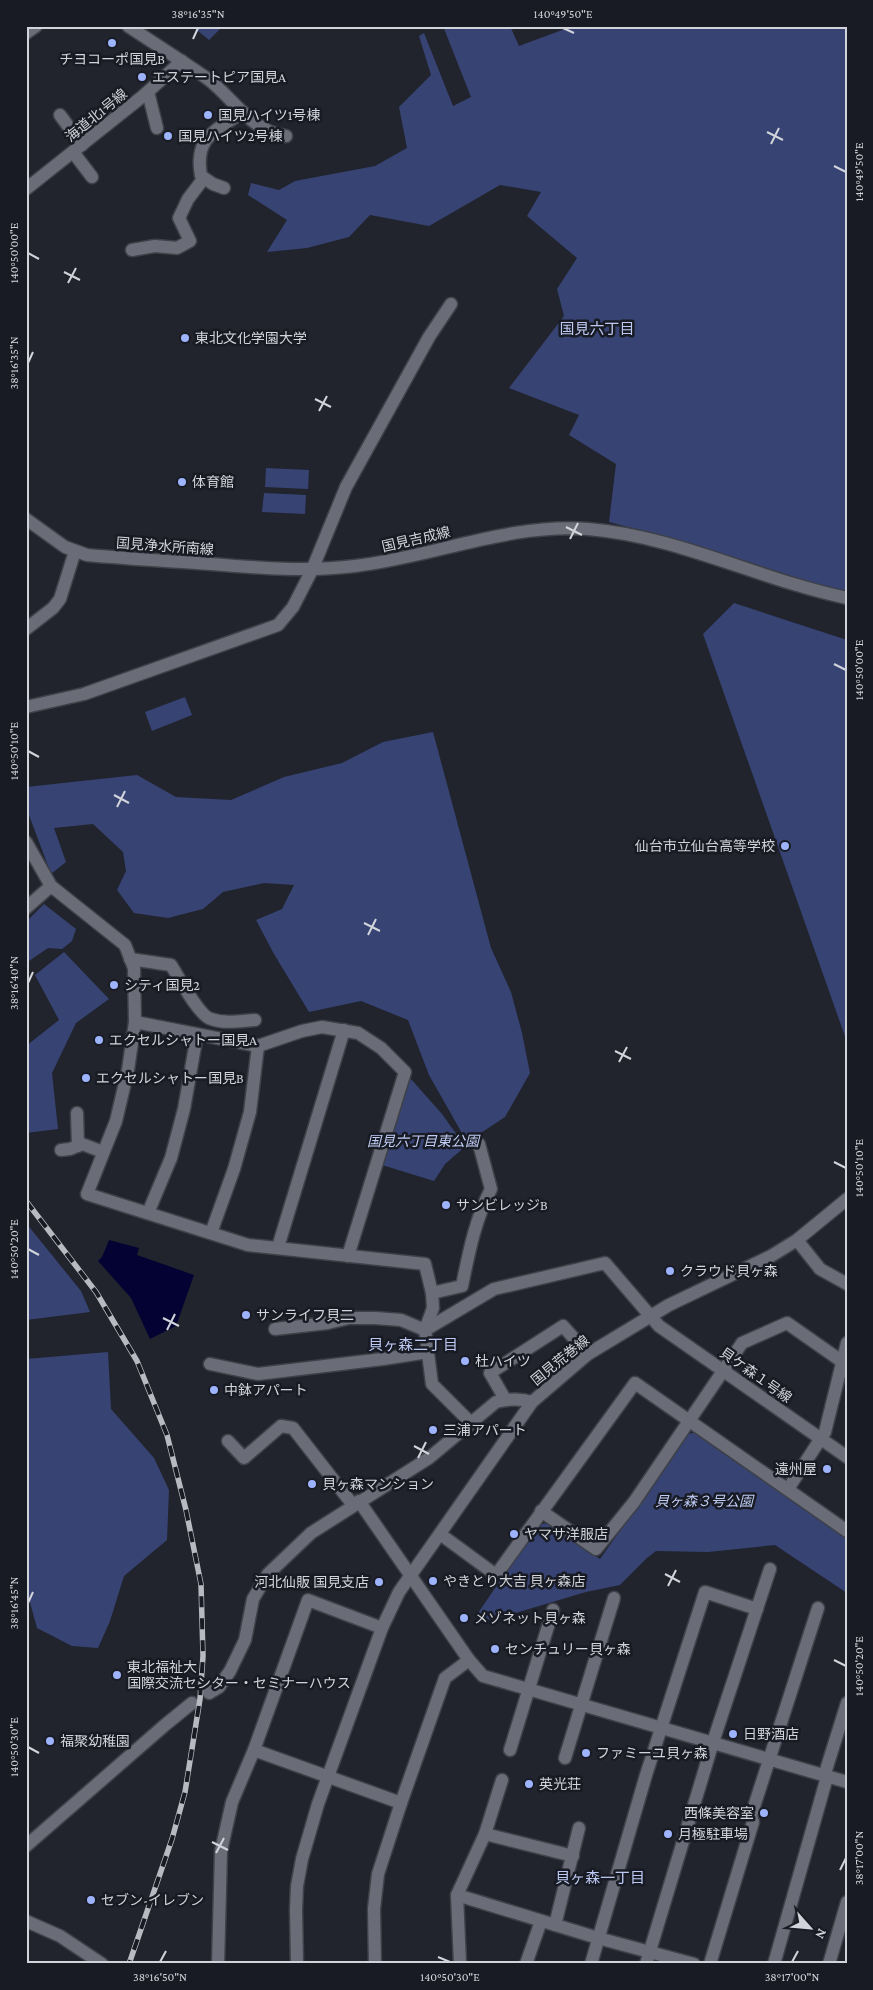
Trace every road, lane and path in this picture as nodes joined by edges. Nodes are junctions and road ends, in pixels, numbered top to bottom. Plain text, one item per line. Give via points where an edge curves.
1 (36, 26) edge
2 (128, 26) edge
3 (26, 33) edge
4 (182, 61) junction
5 (148, 92) junction
6 (243, 112) junction
7 (60, 115) dead end
8 (157, 128) dead end
9 (286, 136) dead end
10 (78, 149) junction
11 (92, 177) dead end
12 (204, 178) junction
13 (224, 188) dead end
14 (26, 189) edge
15 (132, 250) dead end
16 (451, 304) dead end
17 (26, 519) edge
18 (75, 551) junction
19 (312, 570) junction
20 (847, 598) edge
21 (26, 629) edge
22 (26, 708) edge
23 (26, 842) edge
24 (51, 886) junction
25 (26, 908) edge
26 (130, 959) junction
27 (254, 1020) dead end
28 (135, 1022) junction
29 (344, 1030) junction
30 (197, 1035) junction
31 (258, 1046) junction
32 (77, 1113) dead end
33 (479, 1144) dead end
34 (78, 1146) junction
35 (60, 1150) dead end
36 (103, 1152) junction
37 (847, 1199) edge
38 (148, 1213) junction
39 (211, 1233) junction
40 (798, 1240) junction
41 (278, 1247) junction
42 (348, 1256) junction
43 (847, 1284) edge
44 (432, 1293) junction
45 (650, 1316) junction
46 (275, 1330) dead end
47 (425, 1330) junction
48 (847, 1343) edge
49 (428, 1352) junction
50 (588, 1354) junction
51 (844, 1363) edge
52 (210, 1364) dead end
53 (723, 1370) junction
54 (505, 1399) junction
55 (532, 1402) junction
56 (690, 1420) junction
57 (470, 1422) junction
58 (822, 1440) junction
59 (228, 1441) dead end
60 (847, 1458) edge
61 (788, 1489) junction
62 (356, 1503) junction
63 (541, 1511) junction
64 (847, 1531) edge
65 (440, 1534) junction
66 (770, 1569) dead end
67 (410, 1576) junction
68 (614, 1598) dead end
69 (818, 1608) dead end
70 (757, 1609) junction
71 (553, 1610) dead end
72 (382, 1628) junction
73 (469, 1660) junction
74 (529, 1689) junction
75 (209, 1693) dead end
76 (192, 1703) dead end
77 (581, 1704) junction
78 (847, 1704) edge
79 (661, 1727) junction
80 (713, 1742) junction
81 (254, 1750) junction
82 (510, 1750) dead end
83 (565, 1758) dead end
84 (769, 1760) junction
85 (328, 1777) junction
86 (827, 1777) junction
87 (502, 1780) dead end
88 (847, 1782) edge
89 (401, 1803) junction
90 (579, 1828) dead end
91 (484, 1834) junction
92 (26, 1846) edge
93 (572, 1856) junction
94 (457, 1895) junction
95 (847, 1902) edge
96 (541, 1920) junction
97 (26, 1921) edge
98 (555, 1925) junction
99 (598, 1938) junction
100 (650, 1951) junction
101 (102, 1964) edge
102 (218, 1964) edge
103 (297, 1964) edge
104 (375, 1964) edge
105 (460, 1964) edge
106 (526, 1964) edge
107 (591, 1964) edge
108 (646, 1964) edge
109 (694, 1964) edge
110 (710, 1964) edge
111 (774, 1964) edge
112 (829, 1964) edge

1 - 3 street
2 - 4 street
4 - 5 street, 海道北1号線
4 - 6 street via 210,81
5 - 8 street
5 - 10 street, 海道北1号線
6 - 9 street via 259,127
6 - 12 street via 207,137 199,166
7 - 10 street
10 - 11 street
10 - 14 street, 海道北1号線
12 - 13 street
12 - 15 street via 179,218 190,241 177,248 155,246
16 - 19 street via 424,346 346,487
17 - 18 street, 国見浄水所南線 via 51,539
18 - 19 street, 国見浄水所南線 via 100,556
18 - 21 street via 60,599
19 - 20 street, 国見吉成線 via 412,558 474,540 539,530 588,529 678,547 769,578
19 - 22 street via 293,607 278,624 84,694
23 - 24 street
24 - 25 street
24 - 26 street via 125,945
26 - 27 street via 171,965 208,1019 226,1022
26 - 28 street via 134,968
28 - 30 street
28 - 36 street via 116,1120
29 - 31 street via 322,1026
29 - 41 street
29 - 42 street via 358,1033 381,1048 405,1072
30 - 31 street
30 - 38 street via 184,1109 171,1158
31 - 39 street via 250,1112
32 - 34 street
33 - 44 street via 491,1189 472,1235 462,1286
34 - 35 street
34 - 36 street via 82,1144
36 - 38 street via 87,1194
37 - 40 street, 国見荒巻線
38 - 39 street
39 - 41 street via 248,1244
40 - 43 street via 820,1270
40 - 45 street, 国見荒巻線
41 - 42 street
42 - 44 street via 425,1264
44 - 47 street via 433,1308
45 - 47 street, 貝ケ森１号線 via 605,1263 494,1289
45 - 50 street, 国見荒巻線
45 - 53 street, 貝ケ森１号線 via 659,1326
46 - 47 street via 349,1318 401,1320
47 - 49 street
48 - 51 street
49 - 52 street via 258,1374
49 - 57 street via 432,1384
50 - 54 street via 563,1326 490,1373
50 - 55 street, 国見荒巻線
51 - 53 street via 787,1323 742,1343
51 - 58 street
53 - 56 street
53 - 58 street, 貝ケ森１号線
54 - 55 street, 国見荒巻線
54 - 57 street
55 - 65 street
56 - 61 street
56 - 63 street via 635,1383
56 - 63 street via 634,1502 596,1549
57 - 62 street via 429,1458
58 - 60 street, 貝ケ森１号線
58 - 61 street
59 - 62 street via 244,1458 280,1426 293,1428
61 - 64 street
62 - 67 street
62 - 75 street via 311,1533 268,1574 253,1600 245,1640 230,1671 219,1687
63 - 65 street via 496,1575
65 - 67 street
66 - 70 street
67 - 72 street
67 - 73 street
68 - 77 street
69 - 84 street
70 - 79 street via 705,1592
70 - 80 street
71 - 74 street
72 - 81 street via 308,1600
72 - 85 street
73 - 74 street via 483,1676
73 - 89 street via 445,1678
74 - 77 street
74 - 82 street
76 - 92 street
77 - 79 street
77 - 83 street
78 - 86 street via 826,1770
79 - 80 street
79 - 99 street
80 - 84 street
80 - 100 street
81 - 85 street
81 - 102 street via 232,1802 221,1851
84 - 86 street
84 - 110 street
85 - 89 street
85 - 103 street via 310,1831 297,1886
86 - 88 street
86 - 111 street
87 - 91 street
89 - 104 street via 378,1874 374,1909
90 - 93 street
91 - 93 street
91 - 94 street
93 - 98 street
94 - 96 street
94 - 105 street
95 - 112 street
96 - 98 street
96 - 106 street
97 - 101 street via 60,1936
98 - 99 street
99 - 100 street
99 - 107 street
100 - 108 street
100 - 109 street

